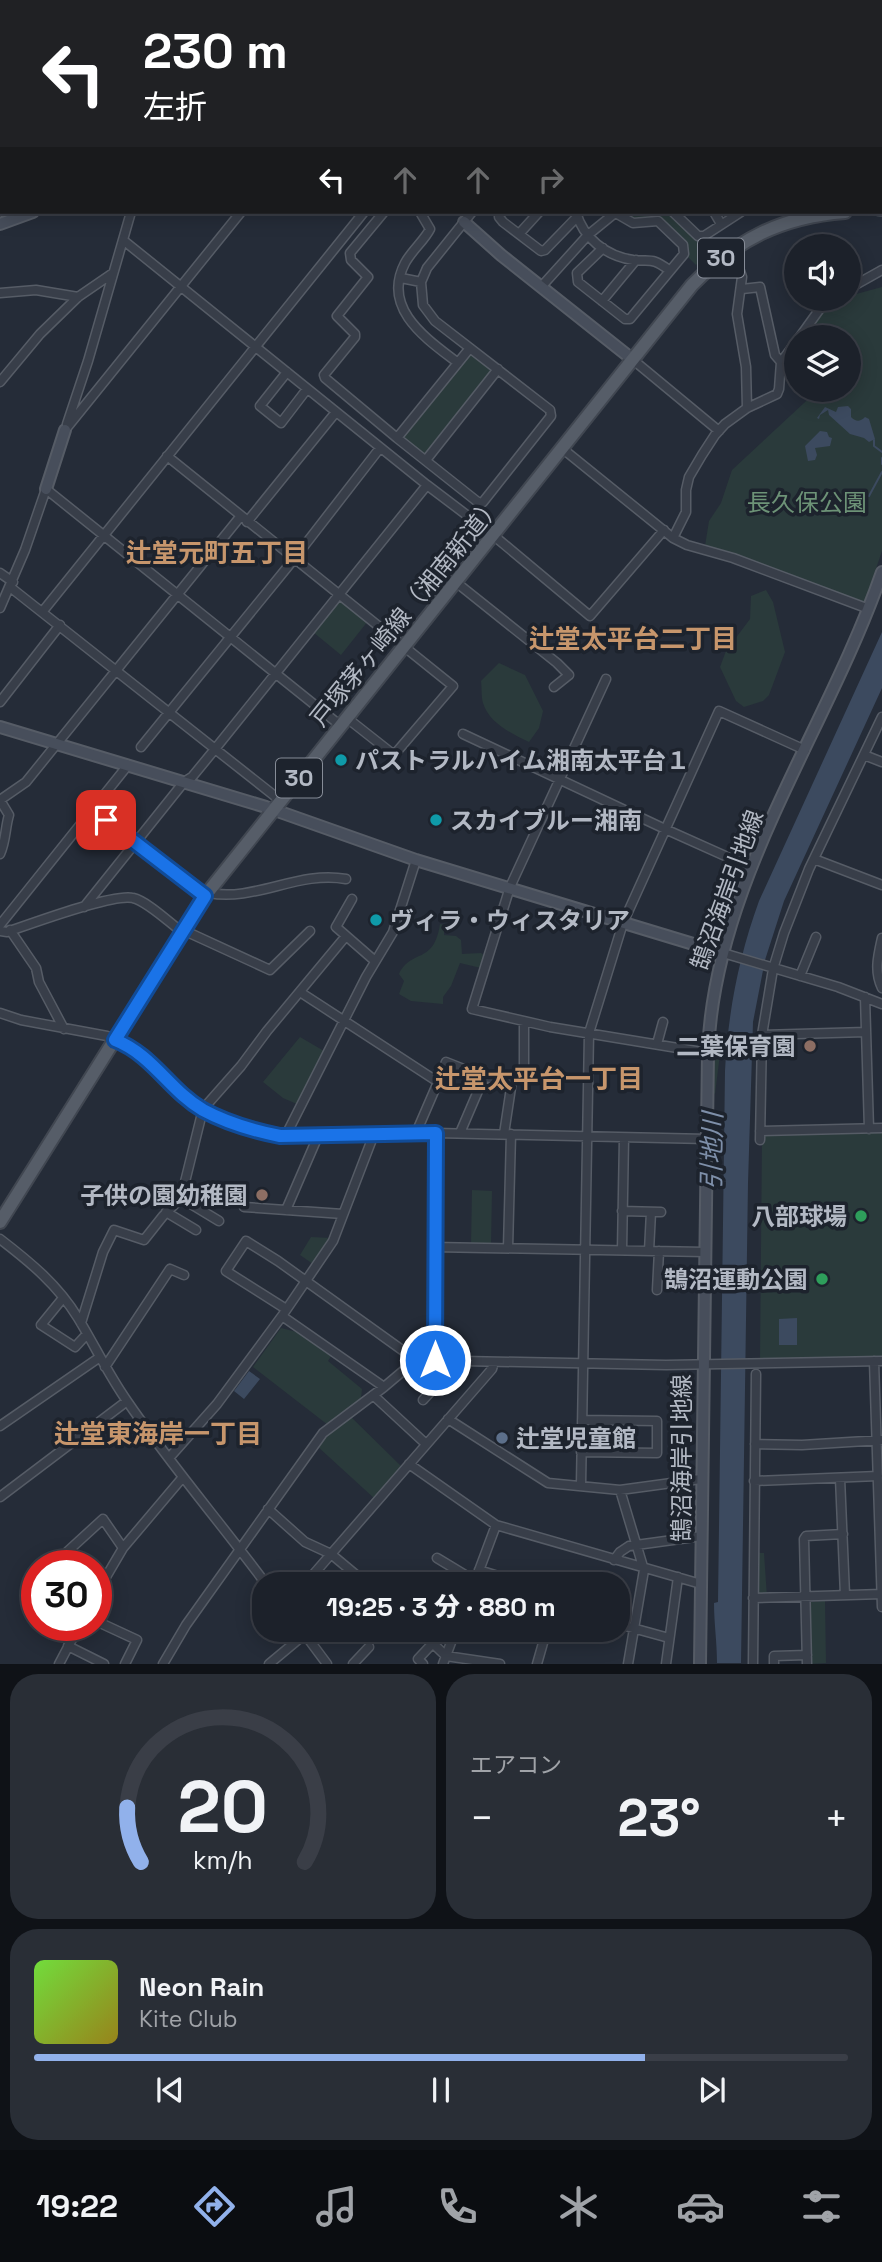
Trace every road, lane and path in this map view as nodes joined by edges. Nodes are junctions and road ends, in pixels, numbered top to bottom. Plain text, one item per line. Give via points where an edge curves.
1 (27, 214) edge
2 (130, 214) edge
3 (239, 214) edge
4 (362, 214) edge
5 (382, 214) edge
6 (421, 214) edge
7 (470, 214) edge
8 (499, 214) edge
9 (537, 214) edge
10 (613, 214) edge
11 (618, 214) edge
12 (675, 214) edge
13 (715, 214) edge
14 (737, 214) edge
15 (809, 214) edge
16 (576, 215) edge
17 (464, 222) junction
18 (0, 223) edge
19 (721, 223) junction
20 (519, 234) junction
21 (588, 235) junction
22 (123, 240) junction
23 (603, 248) junction
24 (733, 250) junction
25 (636, 260) junction
26 (669, 270) junction
27 (882, 270) edge
28 (114, 273) junction
29 (401, 278) junction
30 (421, 282) junction
31 (861, 282) edge
32 (180, 286) junction
33 (541, 287) junction
34 (742, 289) junction
35 (0, 293) edge
36 (78, 297) junction
37 (602, 301) junction
38 (255, 346) junction
39 (470, 348) junction
40 (784, 358) edge
41 (632, 359) junction
42 (781, 362) junction
43 (458, 363) junction
44 (498, 369) junction
45 (287, 372) junction
46 (0, 382) edge
47 (336, 388) junction
48 (307, 389) junction
49 (325, 403) junction
50 (747, 408) junction
51 (336, 412) junction
52 (65, 430) junction
53 (719, 430) junction
54 (397, 438) junction
55 (380, 448) junction
56 (563, 449) junction
57 (167, 456) junction
58 (426, 460) junction
59 (427, 485) junction
60 (46, 489) junction
61 (244, 520) junction
62 (664, 530) junction
63 (493, 535) junction
64 (103, 537) junction
65 (673, 538) junction
66 (294, 559) junction
67 (882, 572) edge
68 (0, 573) edge
69 (457, 583) junction
70 (11, 584) junction
71 (339, 594) junction
72 (176, 596) junction
73 (0, 608) edge
74 (869, 608) junction
75 (43, 611) junction
76 (60, 625) junction
77 (229, 638) junction
78 (405, 647) junction
79 (116, 671) junction
80 (275, 674) junction
81 (606, 679) dead end
82 (554, 687) dead end
83 (0, 702) edge
84 (169, 713) junction
85 (881, 720) edge
86 (344, 722) junction
87 (0, 727) edge
88 (463, 734) dead end
89 (56, 746) junction
90 (141, 747) dead end
91 (215, 749) junction
92 (805, 750) junction
93 (864, 755) junction
94 (882, 762) edge
95 (128, 765) junction
96 (559, 780) junction
97 (184, 782) junction
98 (0, 800) edge
99 (277, 805) junction
100 (92, 808) junction
101 (664, 829) junction
102 (136, 844) junction
103 (0, 854) edge
104 (814, 859) junction
105 (416, 860) junction
106 (752, 867) junction
107 (345, 879) dead end
108 (882, 886) edge
109 (510, 887) junction
110 (207, 894) junction
111 (352, 899) dead end
112 (84, 907) junction
113 (622, 923) junction
114 (0, 925) edge
115 (10, 930) junction
116 (0, 931) edge
117 (183, 931) junction
118 (310, 931) dead end
119 (346, 936) junction
120 (816, 937) dead end
121 (882, 938) edge
122 (723, 953) junction
123 (375, 961) junction
124 (879, 962) edge
125 (773, 969) junction
126 (800, 976) junction
127 (882, 988) edge
128 (300, 992) junction
129 (865, 997) junction
130 (882, 1004) edge
131 (0, 1013) edge
132 (345, 1022) junction
133 (524, 1022) junction
134 (663, 1022) dead end
135 (64, 1029) junction
136 (866, 1032) junction
137 (589, 1033) junction
138 (762, 1035) junction
139 (115, 1040) junction
140 (657, 1044) junction
141 (708, 1053) junction
142 (484, 1077) junction
143 (512, 1081) junction
144 (438, 1082) junction
145 (203, 1110) junction
146 (869, 1129) junction
147 (882, 1129) edge
148 (416, 1133) junction
149 (436, 1133) junction
150 (460, 1133) junction
151 (374, 1134) junction
152 (507, 1134) junction
153 (286, 1135) junction
154 (318, 1136) junction
155 (587, 1136) junction
156 (624, 1138) junction
157 (707, 1139) junction
158 (181, 1198) junction
159 (244, 1207) dead end
160 (286, 1210) junction
161 (622, 1211) junction
162 (166, 1212) junction
163 (651, 1212) junction
164 (661, 1212) dead end
165 (343, 1214) junction
166 (219, 1221) dead end
167 (0, 1222) edge
168 (196, 1230) dead end
169 (0, 1239) edge
170 (434, 1247) junction
171 (508, 1248) junction
172 (585, 1250) junction
173 (622, 1250) junction
174 (654, 1251) junction
175 (705, 1252) junction
176 (184, 1275) dead end
177 (305, 1282) junction
178 (657, 1290) dead end
179 (63, 1298) junction
180 (284, 1313) junction
181 (81, 1323) junction
182 (87, 1334) junction
183 (100, 1357) junction
184 (416, 1360) junction
185 (435, 1360) junction
186 (878, 1361) edge
187 (458, 1362) junction
188 (494, 1362) junction
189 (582, 1363) junction
190 (707, 1365) junction
191 (105, 1367) junction
192 (756, 1374) dead end
193 (384, 1387) junction
194 (373, 1395) junction
195 (424, 1400) dead end
196 (127, 1401) junction
197 (448, 1419) junction
198 (582, 1420) junction
199 (0, 1426) edge
200 (879, 1440) edge
201 (426, 1444) junction
202 (755, 1444) junction
203 (581, 1452) junction
204 (169, 1458) junction
205 (409, 1464) junction
206 (183, 1477) junction
207 (840, 1478) junction
208 (879, 1478) edge
209 (701, 1479) junction
210 (754, 1481) junction
211 (581, 1485) junction
212 (620, 1490) junction
213 (0, 1497) edge
214 (268, 1509) junction
215 (496, 1525) junction
216 (843, 1534) junction
217 (702, 1536) junction
218 (636, 1545) junction
219 (123, 1548) junction
220 (239, 1548) junction
221 (69, 1550) edge
222 (331, 1555) junction
223 (437, 1558) dead end
224 (614, 1560) junction
225 (112, 1563) edge
226 (479, 1570) joint
227 (645, 1570) junction
228 (257, 1572) edge
229 (316, 1572) edge
230 (352, 1572) edge
231 (458, 1572) edge
232 (485, 1572) edge
233 (678, 1577) junction
234 (701, 1584) junction
235 (882, 1594) edge
236 (845, 1595) junction
237 (806, 1597) junction
238 (753, 1598) junction
239 (882, 1607) edge
240 (112, 1628) edge
241 (630, 1628) edge
242 (634, 1629) junction
243 (669, 1637) junction
244 (71, 1641) edge
245 (292, 1642) edge
246 (311, 1642) edge
247 (451, 1642) edge
248 (543, 1642) edge
249 (433, 1643) joint
250 (68, 1646) junction
251 (369, 1647) dead end
252 (807, 1659) edge
253 (444, 1660) edge
254 (489, 1662) edge
255 (59, 1664) edge
256 (104, 1664) edge
257 (125, 1664) edge
258 (163, 1664) edge
259 (269, 1664) edge
260 (327, 1664) edge
261 (353, 1664) edge
262 (423, 1664) edge
263 (500, 1664) edge
264 (537, 1664) edge
265 (628, 1664) edge
266 (666, 1664) edge
267 (699, 1664) edge
268 (753, 1664) edge
269 (774, 1664) edge

1 - 18 street
2 - 22 street
3 - 32 street
4 - 38 street
5 - 47 street via 350,253 351,261 368,276 337,316 355,334 324,375
6 - 29 street via 430,229 403,266
7 - 17 street
8 - 20 street
9 - 20 street
10 - 21 street
11 - 26 street via 633,223 658,221 682,245 684,254
12 - 19 street via 698,236
13 - 19 street
14 - 19 street
15 - 24 main road, 戸塚茅ヶ崎線（湘南新道） / 30
16 - 20 street via 545,250
16 - 21 street
17 - 30 street
17 - 33 street
21 - 23 street
21 - 33 street
22 - 28 street
22 - 32 street
23 - 25 street
23 - 37 street via 576,278
24 - 34 street
24 - 41 main road, 戸塚茅ヶ崎線（湘南新道） / 30 via 692,285
25 - 26 street via 652,259
25 - 37 street
26 - 37 street via 631,319
27 - 31 street
28 - 36 street
28 - 52 street
29 - 30 street
29 - 43 street via 401,304 409,321
30 - 39 street via 428,313
32 - 38 street
32 - 52 street
33 - 41 street
34 - 42 street via 760,287 775,355
34 - 50 street via 737,314
35 - 36 street via 36,290
36 - 46 street
38 - 45 street
38 - 57 street
39 - 43 street
39 - 44 street
40 - 42 street
41 - 53 street
41 - 56 main road, 戸塚茅ヶ崎線（湘南新道） / 30
42 - 50 street via 777,394
43 - 54 street
44 - 58 street
44 - 58 street via 550,410 551,416 482,502
45 - 48 street
45 - 48 street via 260,406 281,423
47 - 49 street
47 - 54 street
48 - 49 street
49 - 51 street
50 - 53 street
51 - 55 street
51 - 61 street
52 - 60 street
53 - 65 street via 689,477 686,512
54 - 58 street
55 - 59 street
55 - 66 street
56 - 62 street
56 - 63 main road, 戸塚茅ヶ崎線（湘南新道） / 30
57 - 61 street
57 - 64 street
59 - 63 street
59 - 71 street
60 - 64 street
60 - 70 street
61 - 66 street
61 - 72 street
62 - 63 street via 590,617
62 - 65 street
63 - 69 main road, 戸塚茅ヶ崎線（湘南新道） / 30
64 - 72 street
64 - 75 street
65 - 74 street
66 - 71 street
66 - 77 street
67 - 74 street, 鵠沼海岸引地線
68 - 70 street
69 - 78 main road, 戸塚茅ヶ崎線（湘南新道） / 30
69 - 82 street via 569,675
70 - 73 street
70 - 75 street
71 - 78 street
71 - 80 street
72 - 77 street
72 - 79 street
74 - 92 street, 鵠沼海岸引地線
75 - 76 street
76 - 79 street
76 - 83 street
77 - 80 street
77 - 84 street
78 - 86 main road, 戸塚茅ヶ崎線（湘南新道） / 30
78 - 86 street via 453,686 394,755
79 - 84 street
79 - 89 street
80 - 86 street
80 - 91 street
81 - 96 street
84 - 90 street
84 - 91 street
85 - 93 street
86 - 99 main road, 戸塚茅ヶ崎線（湘南新道） / 30
87 - 89 street
88 - 96 street
89 - 95 street
89 - 98 street via 26,782
91 - 97 street
91 - 99 street
92 - 101 street via 719,711
92 - 106 street, 鵠沼海岸引地線
93 - 94 street
93 - 104 street
95 - 97 street
95 - 100 street
96 - 101 street
96 - 109 street
97 - 99 street
97 - 102 street
98 - 103 street via 9,815
99 - 105 street
99 - 110 main road, 戸塚茅ヶ崎線（湘南新道） / 30
100 - 102 street
100 - 114 street
101 - 106 street
101 - 113 street
102 - 110 street
102 - 112 street
104 - 108 street
104 - 125 street
105 - 109 street
105 - 123 street via 393,932
106 - 122 street, 鵠沼海岸引地線
107 - 110 street via 319,877 233,896
109 - 113 street
109 - 133 street via 472,1009
110 - 117 main road, 戸塚茅ヶ崎線（湘南新道） / 30
111 - 119 street via 336,927
112 - 115 street
112 - 117 street via 135,898
113 - 122 street
113 - 137 street
115 - 116 street
115 - 135 street via 36,968 38,982
117 - 118 street via 270,970
117 - 139 main road, 戸塚茅ヶ崎線（湘南新道） / 30
119 - 123 street
119 - 128 street
120 - 126 street
121 - 124 street
122 - 125 street
122 - 141 street, 鵠沼海岸引地線 via 711,1009
123 - 132 street
124 - 127 street
125 - 126 street
125 - 138 street
126 - 129 street
128 - 132 street
128 - 145 street
129 - 130 street
129 - 136 street
131 - 135 street
132 - 144 street
132 - 153 street
133 - 137 street
133 - 143 street via 524,1068
134 - 140 street
135 - 139 street
136 - 138 street
136 - 146 street
137 - 140 street
137 - 155 street
138 - 146 street via 760,1135
139 - 145 street via 153,1063
139 - 167 main road, 戸塚茅ヶ崎線（湘南新道） / 30
140 - 141 street
141 - 157 street, 鵠沼海岸引地線
142 - 143 street
142 - 144 street via 446,1062
142 - 150 street
143 - 152 street
144 - 148 street
145 - 153 street
145 - 158 street
146 - 147 street
148 - 149 street
148 - 151 street
149 - 150 street
149 - 170 street
150 - 152 street
151 - 154 street
151 - 165 street
152 - 155 street
152 - 171 street
153 - 154 street
154 - 160 street
155 - 156 street
155 - 172 street
156 - 157 street
156 - 161 street
157 - 175 street, 鵠沼海岸引地線
158 - 162 street
158 - 166 street
159 - 160 street
160 - 165 street
161 - 163 street
161 - 173 street
162 - 168 street
162 - 181 street via 144,1240 114,1230
163 - 164 street
163 - 174 street
165 - 177 street via 333,1241
169 - 179 street via 35,1265
170 - 171 street
170 - 185 street
171 - 172 street
172 - 173 street
172 - 189 street
173 - 174 street
174 - 175 street
174 - 178 street
175 - 190 street, 鵠沼海岸引地線
176 - 191 street via 170,1269
177 - 180 street
177 - 180 street via 246,1241 226,1271
177 - 184 street
179 - 181 street
179 - 182 street via 41,1325 75,1347
180 - 193 street
180 - 204 street via 217,1404
181 - 182 street
182 - 183 street
183 - 191 street
183 - 199 street
184 - 185 street
184 - 193 street
185 - 187 street
186 - 190 street
186 - 200 street
187 - 188 street
187 - 195 street
188 - 189 street
188 - 197 street
189 - 190 street
189 - 198 street
190 - 209 street, 鵠沼海岸引地線
191 - 196 street
192 - 202 street
193 - 194 street
194 - 201 street
194 - 214 street via 323,1433
196 - 204 street
196 - 213 street
197 - 201 street
197 - 211 street via 548,1483
198 - 203 street
198 - 203 street via 657,1421 657,1453
200 - 202 street
200 - 208 street
201 - 205 street
202 - 210 street
203 - 211 street
204 - 206 street
205 - 215 street
205 - 222 street
206 - 219 street
206 - 220 street
207 - 208 street
207 - 210 street
207 - 216 street
208 - 235 street
209 - 212 street
209 - 217 street, 鵠沼海岸引地線
210 - 238 street
211 - 212 street
212 - 218 street
214 - 220 street
214 - 222 street via 313,1548
215 - 224 street
215 - 226 street
216 - 236 street
216 - 237 street via 804,1539
217 - 218 street
217 - 234 street, 鵠沼海岸引地線
218 - 224 street
218 - 227 street
219 - 221 street via 103,1519
219 - 225 street
220 - 228 street
220 - 258 street
222 - 229 street
222 - 230 street
223 - 231 street
224 - 227 street
226 - 232 street
227 - 233 street
227 - 242 street
233 - 234 street
233 - 243 street
234 - 267 street, 鵠沼海岸引地線
235 - 236 street
235 - 239 street
236 - 237 street
237 - 238 street
237 - 252 street
238 - 268 street
240 - 257 street via 137,1640
241 - 242 street
242 - 243 street
242 - 265 street
243 - 266 street
244 - 250 street
245 - 259 street
246 - 260 street
247 - 253 street
248 - 264 street
249 - 253 street
249 - 262 street via 418,1659
250 - 255 street
250 - 256 street
251 - 261 street
252 - 269 street via 774,1656
253 - 254 street
254 - 263 street

